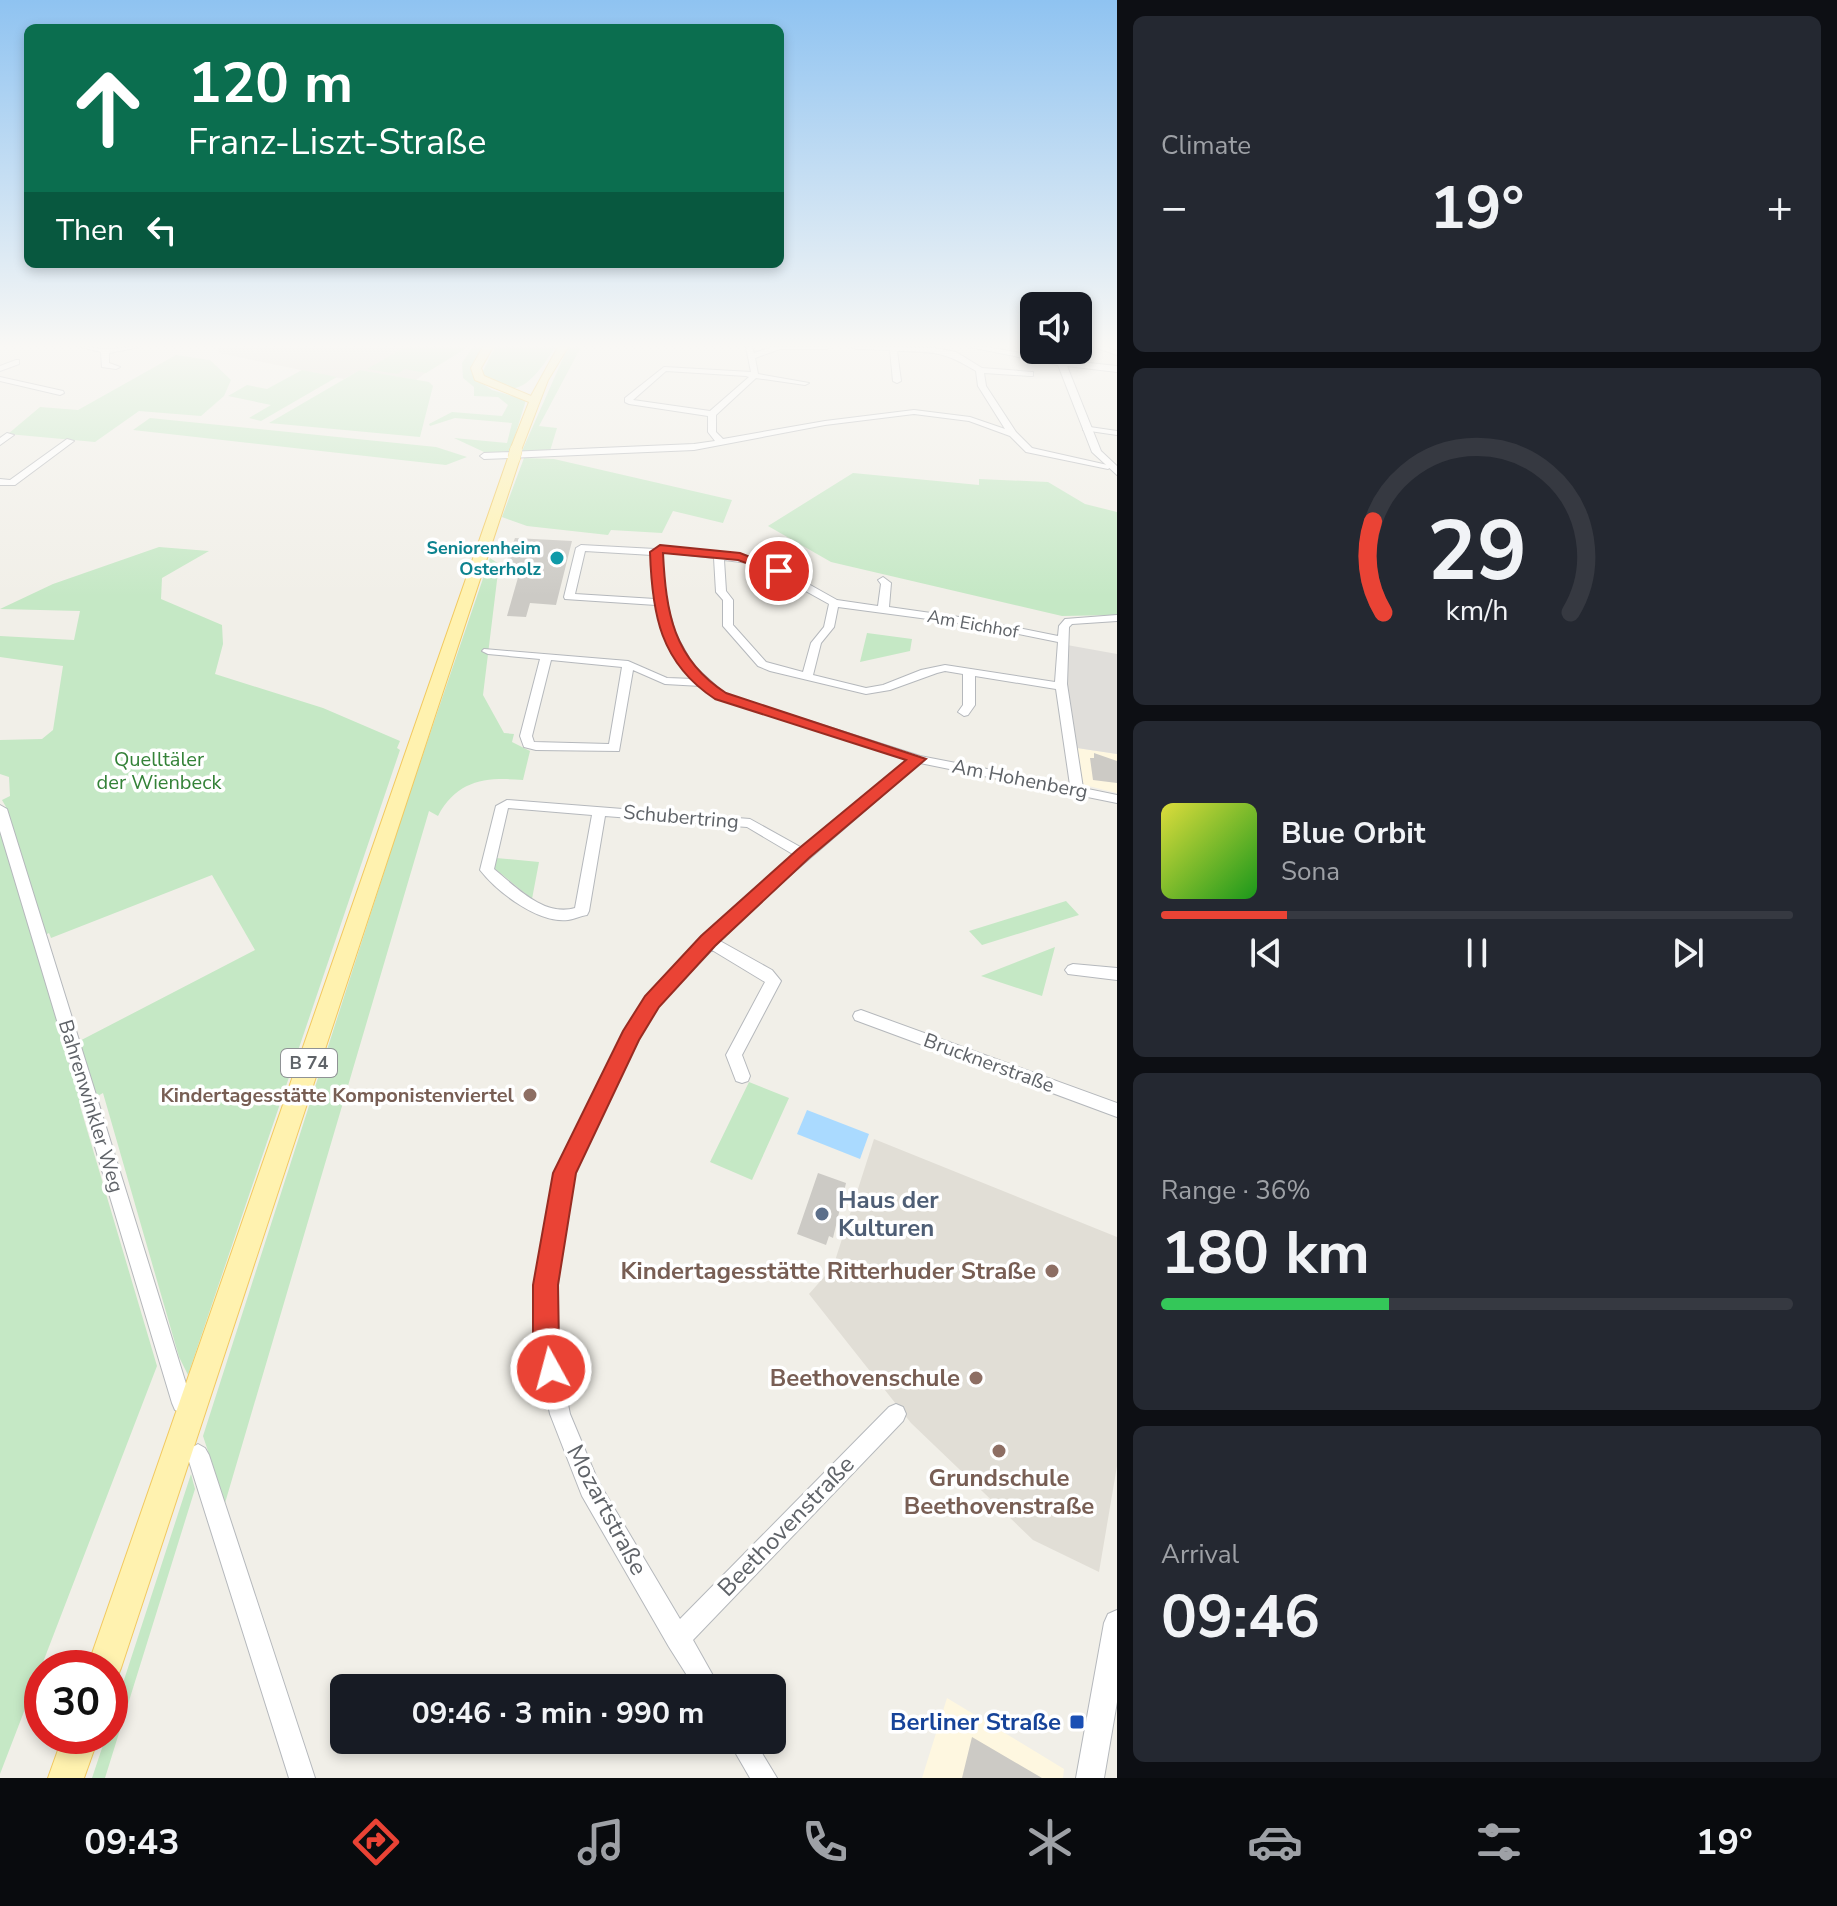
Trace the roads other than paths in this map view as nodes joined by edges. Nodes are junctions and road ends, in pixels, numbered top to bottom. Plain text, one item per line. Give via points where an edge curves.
1 (524, 430) edge
2 (712, 430) edge
3 (789, 430) edge
4 (1001, 430) edge
5 (1011, 430) edge
6 (1087, 430) edge
7 (1013, 434) junction
8 (10, 435) dead end
9 (70, 441) dead end
10 (0, 442) edge
11 (722, 443) junction
12 (484, 456) dead end
13 (1110, 467) edge
14 (0, 482) edge
15 (658, 550) junction
16 (719, 554) junction
17 (883, 580) dead end
18 (658, 602) junction
19 (834, 603) junction
20 (883, 610) junction
21 (1117, 618) edge
22 (1062, 640) junction
23 (488, 651) dead end
24 (546, 658) junction
25 (628, 664) junction
26 (969, 672) junction
27 (807, 677) junction
28 (700, 683) junction
29 (1062, 687) junction
30 (964, 712) dead end
31 (918, 759) junction
32 (1077, 791) junction
33 (1117, 799) edge
34 (0, 809) edge
35 (599, 810) junction
36 (803, 854) junction
37 (708, 941) junction
38 (1073, 970) dead end
39 (1117, 974) edge
40 (861, 1016) dead end
41 (742, 1076) dead end
42 (1117, 1110) edge
43 (182, 1403) dead end
44 (896, 1414) dead end
45 (198, 1455) dead end
46 (1117, 1623) edge
47 (677, 1639) junction
48 (110, 1650) edge
49 (699, 1674) edge
50 (75, 1754) edge
51 (749, 1754) edge
52 (66, 1778) edge
53 (302, 1778) edge
54 (764, 1778) edge
55 (1090, 1778) edge

1 - 48 main road, B 74
2 - 11 street
3 - 11 street
4 - 7 street
5 - 7 street
6 - 13 street
7 - 13 street via 1029,450
8 - 10 street
9 - 14 street via 12,483
11 - 12 street
15 - 16 street, Am Eichhof
15 - 18 street, Am Hohenberg
15 - 18 street, Am Eichhof via 581,548 569,597
16 - 19 street, Am Eichhof via 760,561
16 - 27 street via 728,626 762,664
17 - 20 street
18 - 28 street, Am Hohenberg via 672,646
19 - 20 street, Am Eichhof
19 - 27 street
20 - 22 street, Am Eichhof
21 - 22 street via 1069,621
22 - 29 street
23 - 24 street
24 - 25 street
24 - 25 street via 526,736 528,744 536,746 615,748
25 - 28 street via 665,681
26 - 27 street via 931,670 881,691
26 - 29 street
26 - 30 street via 969,705
28 - 31 street, Am Hohenberg via 721,696
29 - 32 street
31 - 32 street, Am Hohenberg
31 - 36 street, Mozartstraße
32 - 33 street, Am Hohenberg
34 - 43 street, Bahrenwinkler Weg
35 - 35 street, Schubertring via 582,911 554,916 487,870 502,806
35 - 36 street, Schubertring via 750,823
36 - 37 street, Mozartstraße
37 - 41 street via 773,981 734,1055
37 - 47 street, Mozartstraße via 652,1002 583,1132 565,1173 545,1285 546,1346 560,1414 590,1488
38 - 39 street
40 - 42 street, Brucknerstraße
44 - 47 street, Beethovenstraße
45 - 53 street
46 - 55 street
47 - 49 street, Mozartstraße
50 - 52 main road
51 - 54 street

